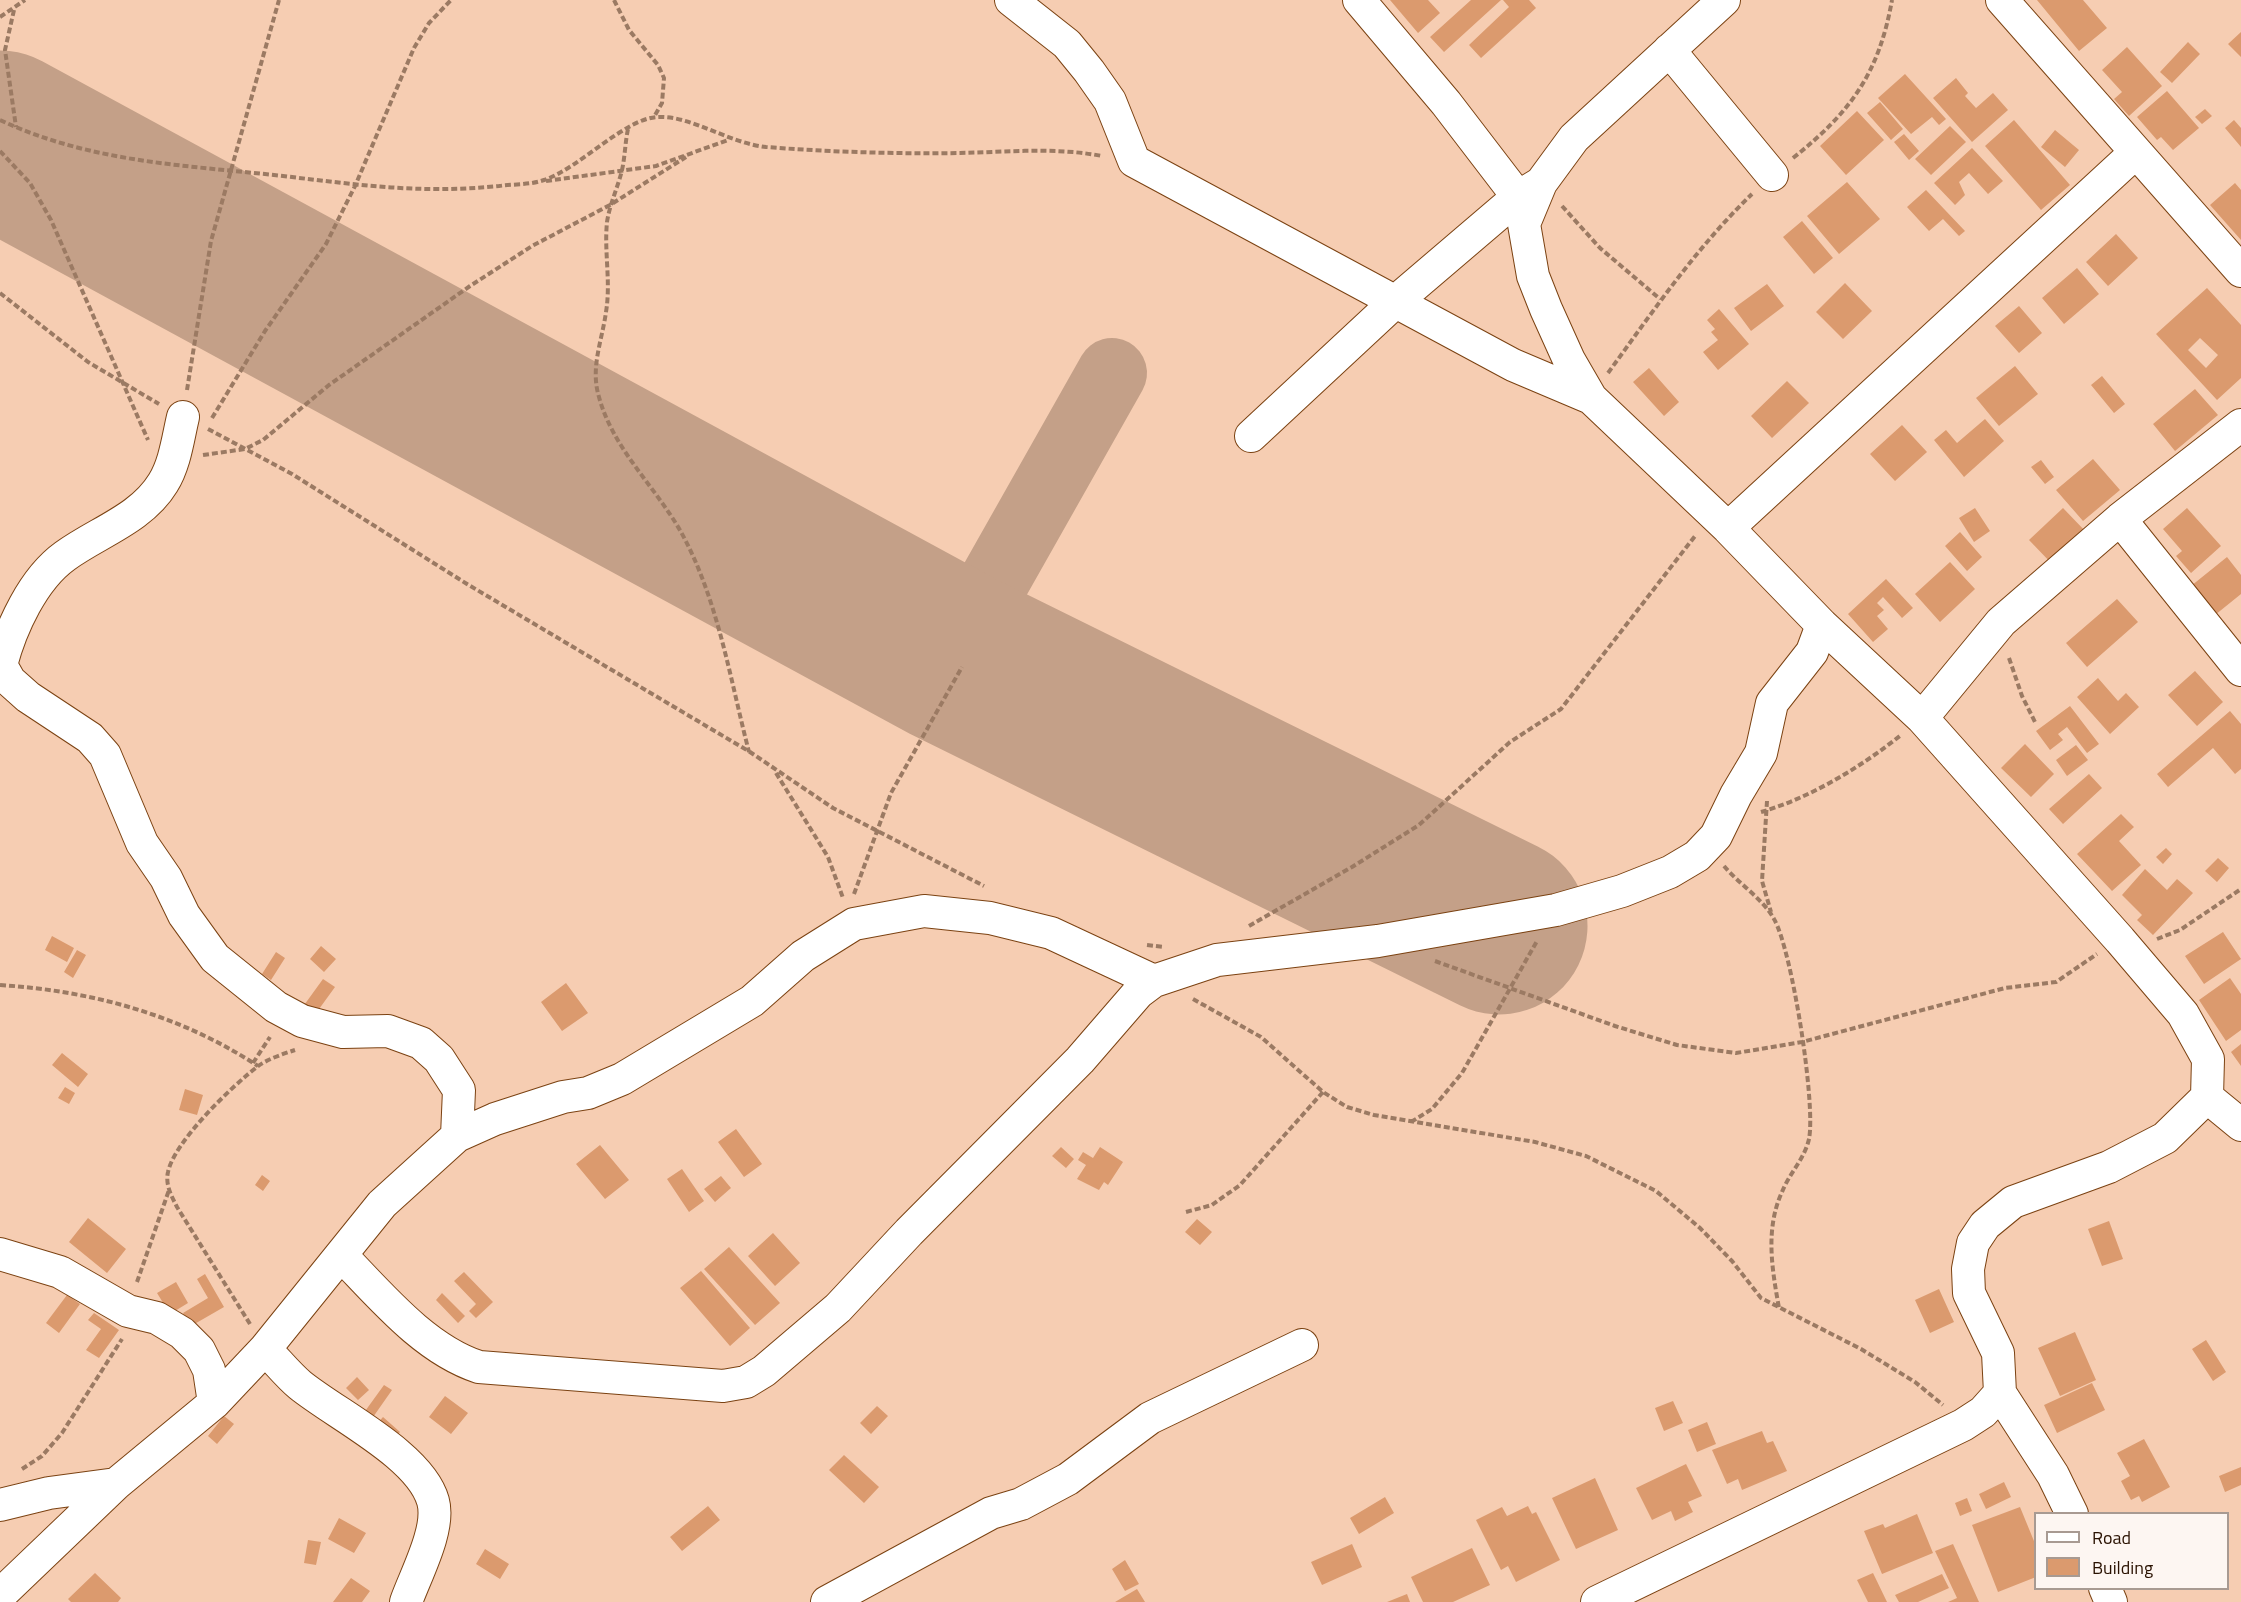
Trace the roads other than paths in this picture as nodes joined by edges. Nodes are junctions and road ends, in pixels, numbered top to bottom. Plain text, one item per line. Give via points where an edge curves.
1 (1011, 0) edge
2 (1359, 0) edge
3 (1724, 0) edge
4 (2002, 0) edge
5 (1670, 50) junction
6 (2135, 153) junction
7 (1772, 174) road end
8 (1529, 190) junction
9 (2241, 271) edge
10 (1395, 303) junction
11 (1590, 398) junction
12 (195, 423) road end
13 (2241, 425) edge
14 (1251, 436) dead end
15 (2120, 519) junction
16 (1720, 520) junction
17 (1822, 625) junction
18 (1, 664) edge
19 (2241, 670) edge
20 (1922, 718) junction
21 (1154, 981) junction
22 (2207, 1097) junction
23 (2241, 1125) edge
24 (457, 1136) junction
25 (0, 1254) edge
26 (341, 1255) junction
27 (1302, 1345) dead end
28 (265, 1349) junction
29 (2000, 1393) junction
30 (214, 1403) junction
31 (116, 1484) junction
32 (0, 1505) edge
33 (2071, 1512) edge
34 (0, 1595) edge
35 (406, 1602) edge
36 (827, 1602) edge
37 (1598, 1602) edge

1 - 10 street via 1067,44 1089,71 1110,101 1134,161
2 - 8 street via 1446,103
3 - 5 street
4 - 6 street
5 - 7 street
5 - 8 street via 1574,138
6 - 9 street
6 - 16 street
8 - 10 street
8 - 11 street via 1524,224 1533,276
10 - 11 street via 1513,365
10 - 14 street
11 - 16 street
12 - 18 street via 165,481 136,512 51,567 28,600
13 - 15 street
15 - 19 street
15 - 20 street via 2001,622
16 - 17 street
17 - 20 street
17 - 21 street via 1812,652 1772,703 1761,753 1716,834 1670,872 1556,910 1378,941 1217,960
18 - 24 street via 22,692 90,738 105,755 142,843 166,878 184,915 215,958 276,1007 302,1021 343,1032 388,1031 421,1043 439,1059 459,1090
20 - 22 street via 2183,1014 2208,1059
21 - 24 street via 1051,933 990,918 924,911 844,922 752,1001 622,1079 588,1093 495,1119
21 - 26 street via 1138,993 1080,1060 838,1308 747,1382 723,1386 479,1367 459,1361 390,1305
22 - 23 street
22 - 29 street via 2165,1138 2109,1167 2013,1202 1984,1225 1973,1243 1969,1293 1998,1353
24 - 26 street via 382,1204
25 - 30 street via 60,1272 128,1311 157,1318 182,1333 199,1350 209,1370
26 - 28 street
27 - 36 street via 1150,1418 1068,1479 1021,1504 991,1513
28 - 30 street
28 - 35 street via 298,1384 401,1456 419,1475 434,1502 432,1533
29 - 33 street via 2053,1475
29 - 37 street via 1983,1412 1963,1425
30 - 31 street
31 - 32 street via 49,1493
31 - 34 street

